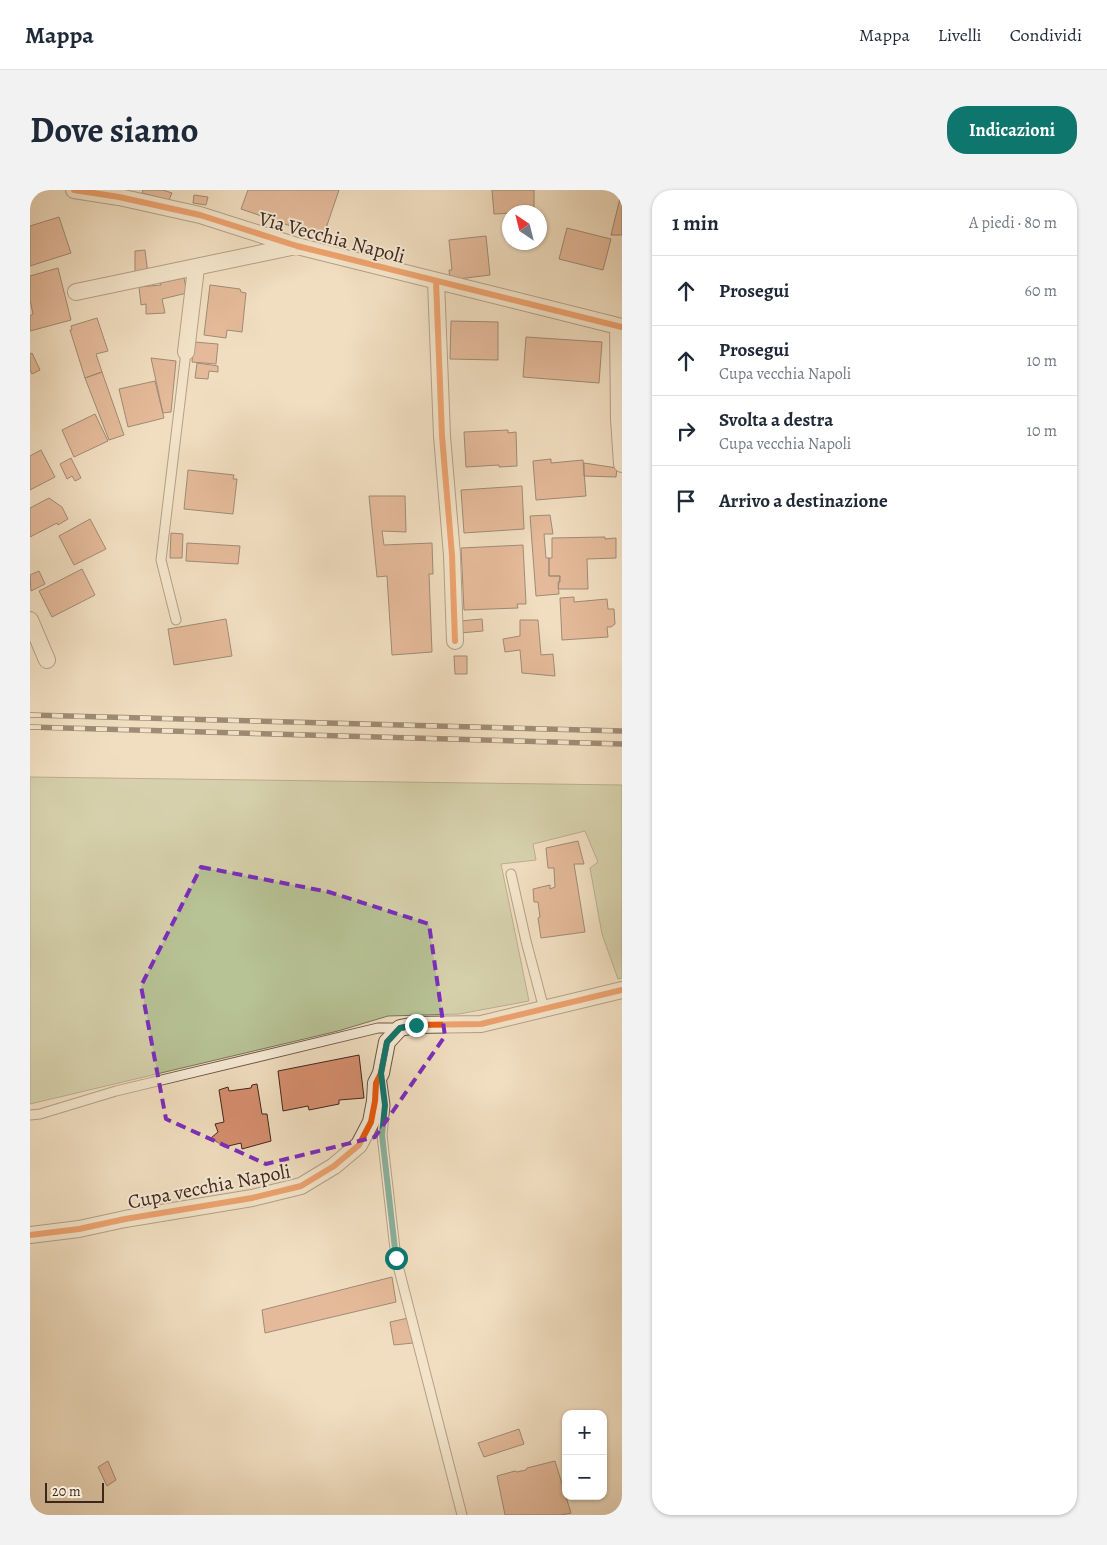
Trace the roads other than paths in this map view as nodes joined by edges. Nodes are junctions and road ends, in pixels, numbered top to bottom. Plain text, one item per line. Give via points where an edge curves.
1 (74, 190) edge
2 (297, 246) junction
3 (196, 268) junction
4 (436, 281) junction
5 (76, 292) dead end
6 (620, 326) edge
7 (186, 352) joint
8 (622, 464) edge
9 (30, 620) edge
10 (176, 620) dead end
11 (455, 641) dead end
12 (47, 660) dead end
13 (511, 874) dead end
14 (622, 990) edge
15 (544, 1010) junction
16 (400, 1028) junction
17 (381, 1073) junction
18 (30, 1115) edge
19 (30, 1235) edge
20 (462, 1515) edge

1 - 2 street, Via Vecchia Napoli via 200,215
2 - 3 street, Via Vecchia Napoli
2 - 4 street, Via Vecchia Napoli
3 - 5 street, Via Vecchia Napoli
3 - 7 street
4 - 6 street, Via Vecchia Napoli
4 - 11 street
6 - 8 street, Via Vecchia Napoli
7 - 10 lane via 161,560
9 - 12 street
13 - 15 lane
14 - 15 street
15 - 16 street via 481,1024
16 - 17 street, Cupa vecchia Napoli via 387,1042
16 - 18 lane via 378,1028
17 - 19 street, Cupa vecchia Napoli via 376,1083 372,1122 359,1145 334,1166 301,1186 252,1198
17 - 20 lane via 385,1105 382,1135 396,1258

